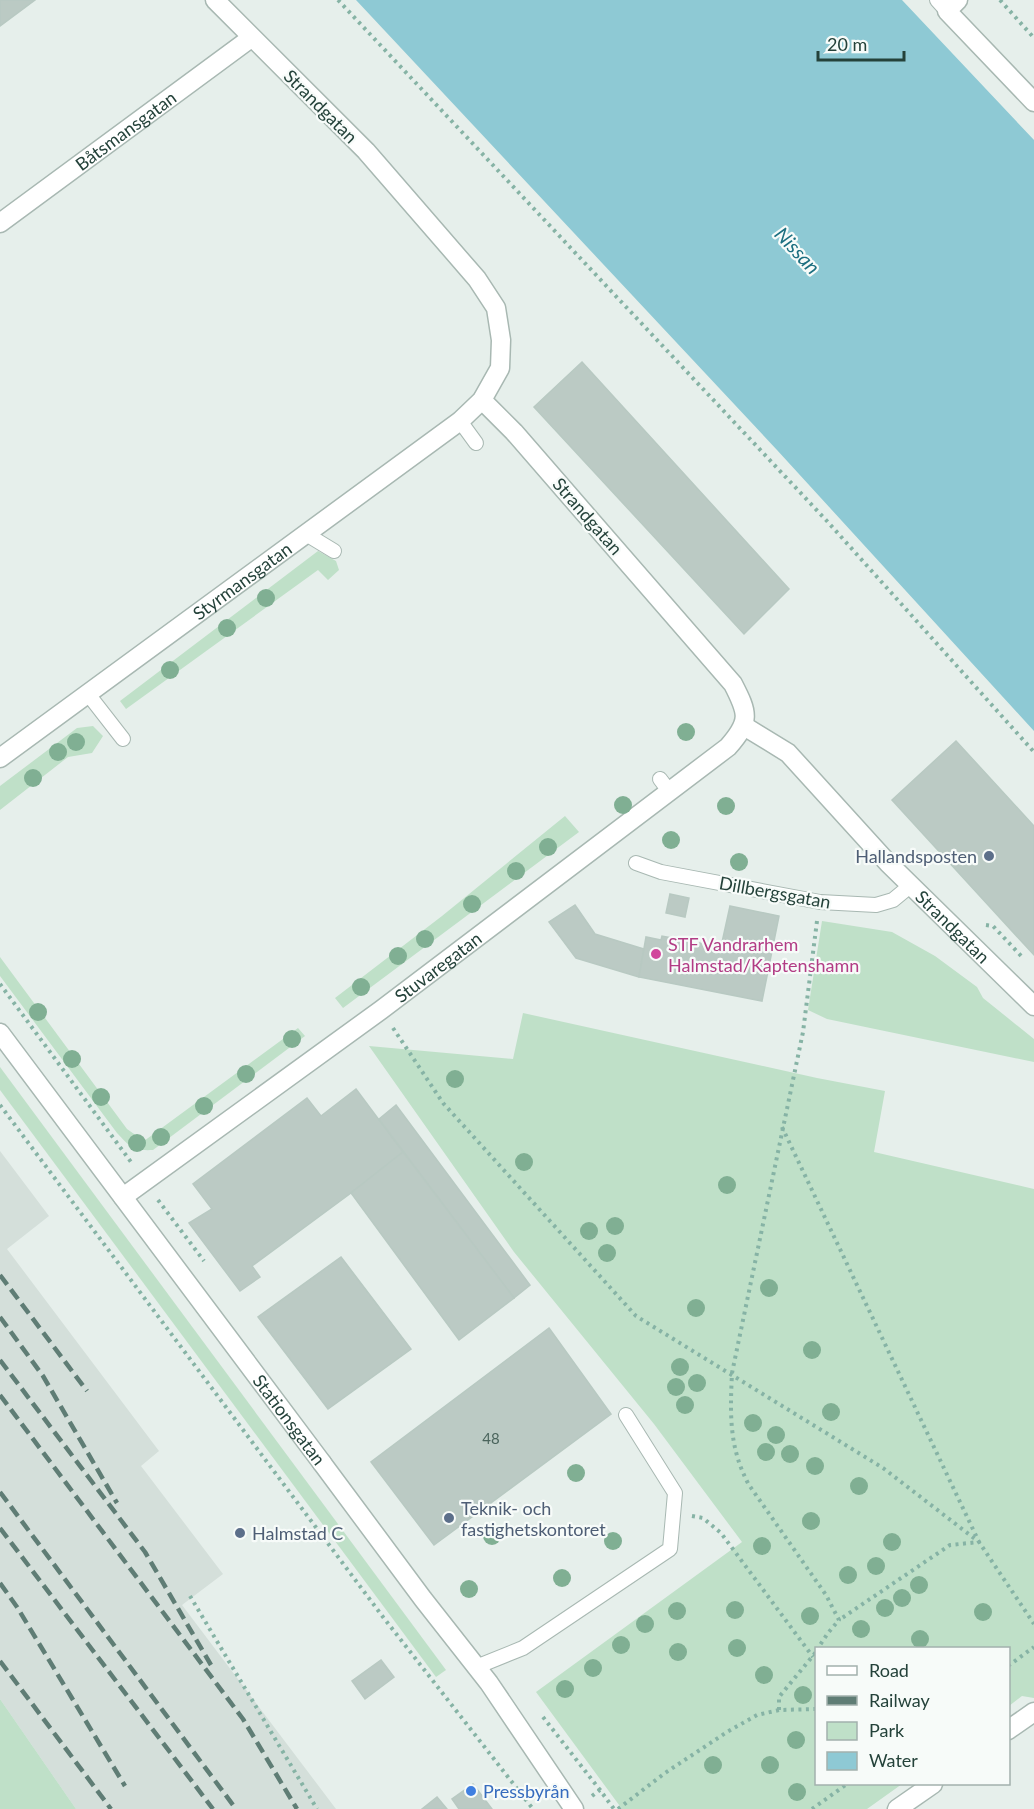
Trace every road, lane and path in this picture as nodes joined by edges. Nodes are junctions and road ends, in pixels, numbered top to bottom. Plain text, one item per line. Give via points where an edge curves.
1 (215, 0) edge
2 (338, 0) edge
3 (1000, 0) edge
4 (947, 4) edge
5 (251, 38) junction
6 (1034, 38) edge
7 (1034, 102) edge
8 (0, 223) edge
9 (482, 400) junction
10 (460, 421) junction
11 (476, 443) dead end
12 (306, 534) junction
13 (334, 551) dead end
14 (88, 694) junction
15 (744, 726) junction
16 (123, 739) dead end
17 (1034, 752) edge
18 (0, 758) edge
19 (636, 864) dead end
20 (910, 886) junction
21 (820, 902) junction
22 (1034, 1006) edge
23 (381, 1010) junction
24 (0, 1033) edge
25 (0, 1105) edge
26 (782, 1126) junction
27 (123, 1197) junction
28 (732, 1373) junction
29 (626, 1415) dead end
30 (673, 1513) junction
31 (979, 1542) junction
32 (190, 1596) dead end
33 (839, 1620) junction
34 (1034, 1624) edge
35 (819, 1647) edge
36 (1033, 1649) edge
37 (815, 1654) edge
38 (813, 1657) junction
39 (1010, 1665) edge
40 (477, 1667) junction
41 (815, 1709) edge
42 (779, 1710) junction
43 (1034, 1712) edge
44 (1010, 1729) edge
45 (846, 1785) edge
46 (932, 1785) edge
47 (317, 1809) edge
48 (532, 1809) edge
49 (574, 1809) edge
50 (618, 1809) edge
51 (812, 1809) edge
52 (897, 1809) edge

1 - 5 street, Strandgatan
2 - 17 path via 826,519
3 - 6 path
4 - 7 street
5 - 8 street, Båtsmansgatan
5 - 9 street, Strandgatan via 366,151 477,279 496,308 500,368
9 - 10 street, Styrmansgatan
9 - 15 street, Strandgatan via 733,684 745,707
10 - 11 lane
10 - 12 street, Styrmansgatan
12 - 13 lane
12 - 14 street, Styrmansgatan
14 - 16 lane
14 - 18 street, Styrmansgatan
15 - 20 street, Strandgatan via 788,753
15 - 23 street, Stuvaregatan via 728,747 665,785
19 - 21 lane, Dillbergsgatan
20 - 21 lane, Dillbergsgatan via 893,900 876,906
20 - 22 street, Strandgatan
21 - 26 path via 803,1032
23 - 27 street, Stuvaregatan
23 - 28 path via 443,1103 636,1316
24 - 27 street, Stationsgatan
25 - 48 path via 383,1617
26 - 28 path
26 - 31 path
27 - 40 street, Stationsgatan
28 - 31 path via 883,1468
28 - 33 path via 732,1440 739,1468
29 - 30 lane via 675,1493
30 - 38 path via 704,1518 721,1533
30 - 40 lane via 670,1549 523,1648
31 - 33 path via 950,1545
31 - 34 path
32 - 47 path
33 - 35 path
36 - 39 path
37 - 38 path
38 - 42 path via 779,1697
40 - 49 street, Stationsgatan
41 - 42 path
42 - 50 path via 727,1732
43 - 44 street
45 - 51 path
46 - 52 street

